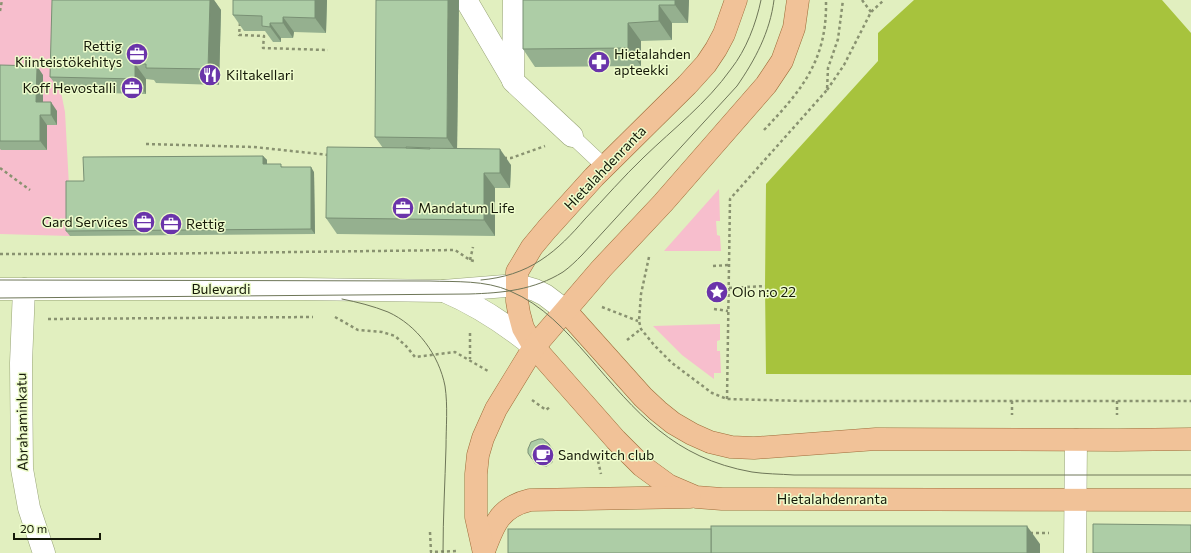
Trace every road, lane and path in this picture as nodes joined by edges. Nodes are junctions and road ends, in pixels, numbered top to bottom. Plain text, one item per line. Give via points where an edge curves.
1 (2, 0) edge
2 (466, 0) edge
3 (514, 0) edge
4 (736, 0) edge
5 (798, 0) edge
6 (843, 0) edge
7 (862, 0) edge
8 (884, 0) edge
9 (0, 10) edge
10 (871, 12) junction
11 (240, 21) edge
12 (328, 50) dead end
13 (514, 81) junction
14 (827, 90) junction
15 (572, 136) junction
16 (146, 144) dead end
17 (335, 155) edge
18 (503, 158) dead end
19 (605, 166) junction
20 (0, 168) edge
21 (30, 190) dead end
22 (455, 250) dead end
23 (0, 254) edge
24 (650, 254) dead end
25 (729, 265) junction
26 (713, 266) dead end
27 (518, 285) junction
28 (765, 286) dead end
29 (728, 288) junction
30 (0, 289) edge
31 (24, 289) junction
32 (443, 291) junction
33 (714, 309) dead end
34 (728, 310) junction
35 (566, 311) junction
36 (320, 317) dead end
37 (327, 317) dead end
38 (22, 319) junction
39 (534, 347) junction
40 (432, 354) dead end
41 (727, 399) junction
42 (1012, 400) junction
43 (1117, 401) junction
44 (1191, 401) edge
45 (551, 406) dead end
46 (556, 412) dead end
47 (1012, 417) dead end
48 (1117, 420) dead end
49 (1191, 439) edge
50 (1076, 440) junction
51 (594, 456) dead end
52 (696, 497) junction
53 (602, 499) junction
54 (1076, 499) junction
55 (1191, 500) edge
56 (430, 532) dead end
57 (1028, 533) edge
58 (1075, 543) edge
59 (431, 552) edge
60 (484, 552) edge
61 (44, 553) edge

1 - 9 path
2 - 13 street
3 - 13 street
4 - 19 main road, Hietalahdenranta via 724,34 706,64
5 - 35 main road via 794,28 782,61 766,85
6 - 14 path via 838,39 828,68
7 - 10 path
8 - 10 path
10 - 14 path via 844,65
11 - 12 path via 239,35 264,36 263,48
13 - 15 street
14 - 25 path via 730,199
15 - 18 path via 511,158
15 - 19 lane
16 - 17 path via 254,148
19 - 27 main road, Hietalahdenranta via 532,247 517,272
20 - 21 path
22 - 23 path
24 - 41 path via 638,322 641,329 672,363 712,393
25 - 26 path
25 - 29 path
27 - 32 street, Bulevardi
27 - 35 street, Bulevardi via 535,290
27 - 39 main road, Hietalahdenranta via 519,313 523,328
28 - 29 path
29 - 34 path
30 - 31 street, Bulevardi
31 - 32 street, Bulevardi
31 - 38 street, Abrahaminkatu
32 - 39 street, Bulevardi via 487,313
33 - 34 path
34 - 41 path
35 - 39 main road
35 - 50 main road via 658,411 673,423 710,442 731,447 754,448 876,439
36 - 38 path
37 - 40 path via 335,317 358,330 395,336 415,357
38 - 61 street, Abrahaminkatu via 22,468 29,508
39 - 52 main road, Hietalahdenranta via 642,466 668,485
39 - 60 main road via 492,416 482,438 476,474 476,517
41 - 42 path
42 - 43 path
42 - 47 path
43 - 44 path
43 - 48 path
45 - 46 path
49 - 50 main road
50 - 54 street
51 - 53 path via 599,462 602,477
52 - 53 main road
52 - 54 main road, Hietalahdenranta
53 - 60 main road via 530,500 510,507 497,520
54 - 55 main road, Hietalahdenranta
54 - 58 street
56 - 59 path
57 - 58 path

